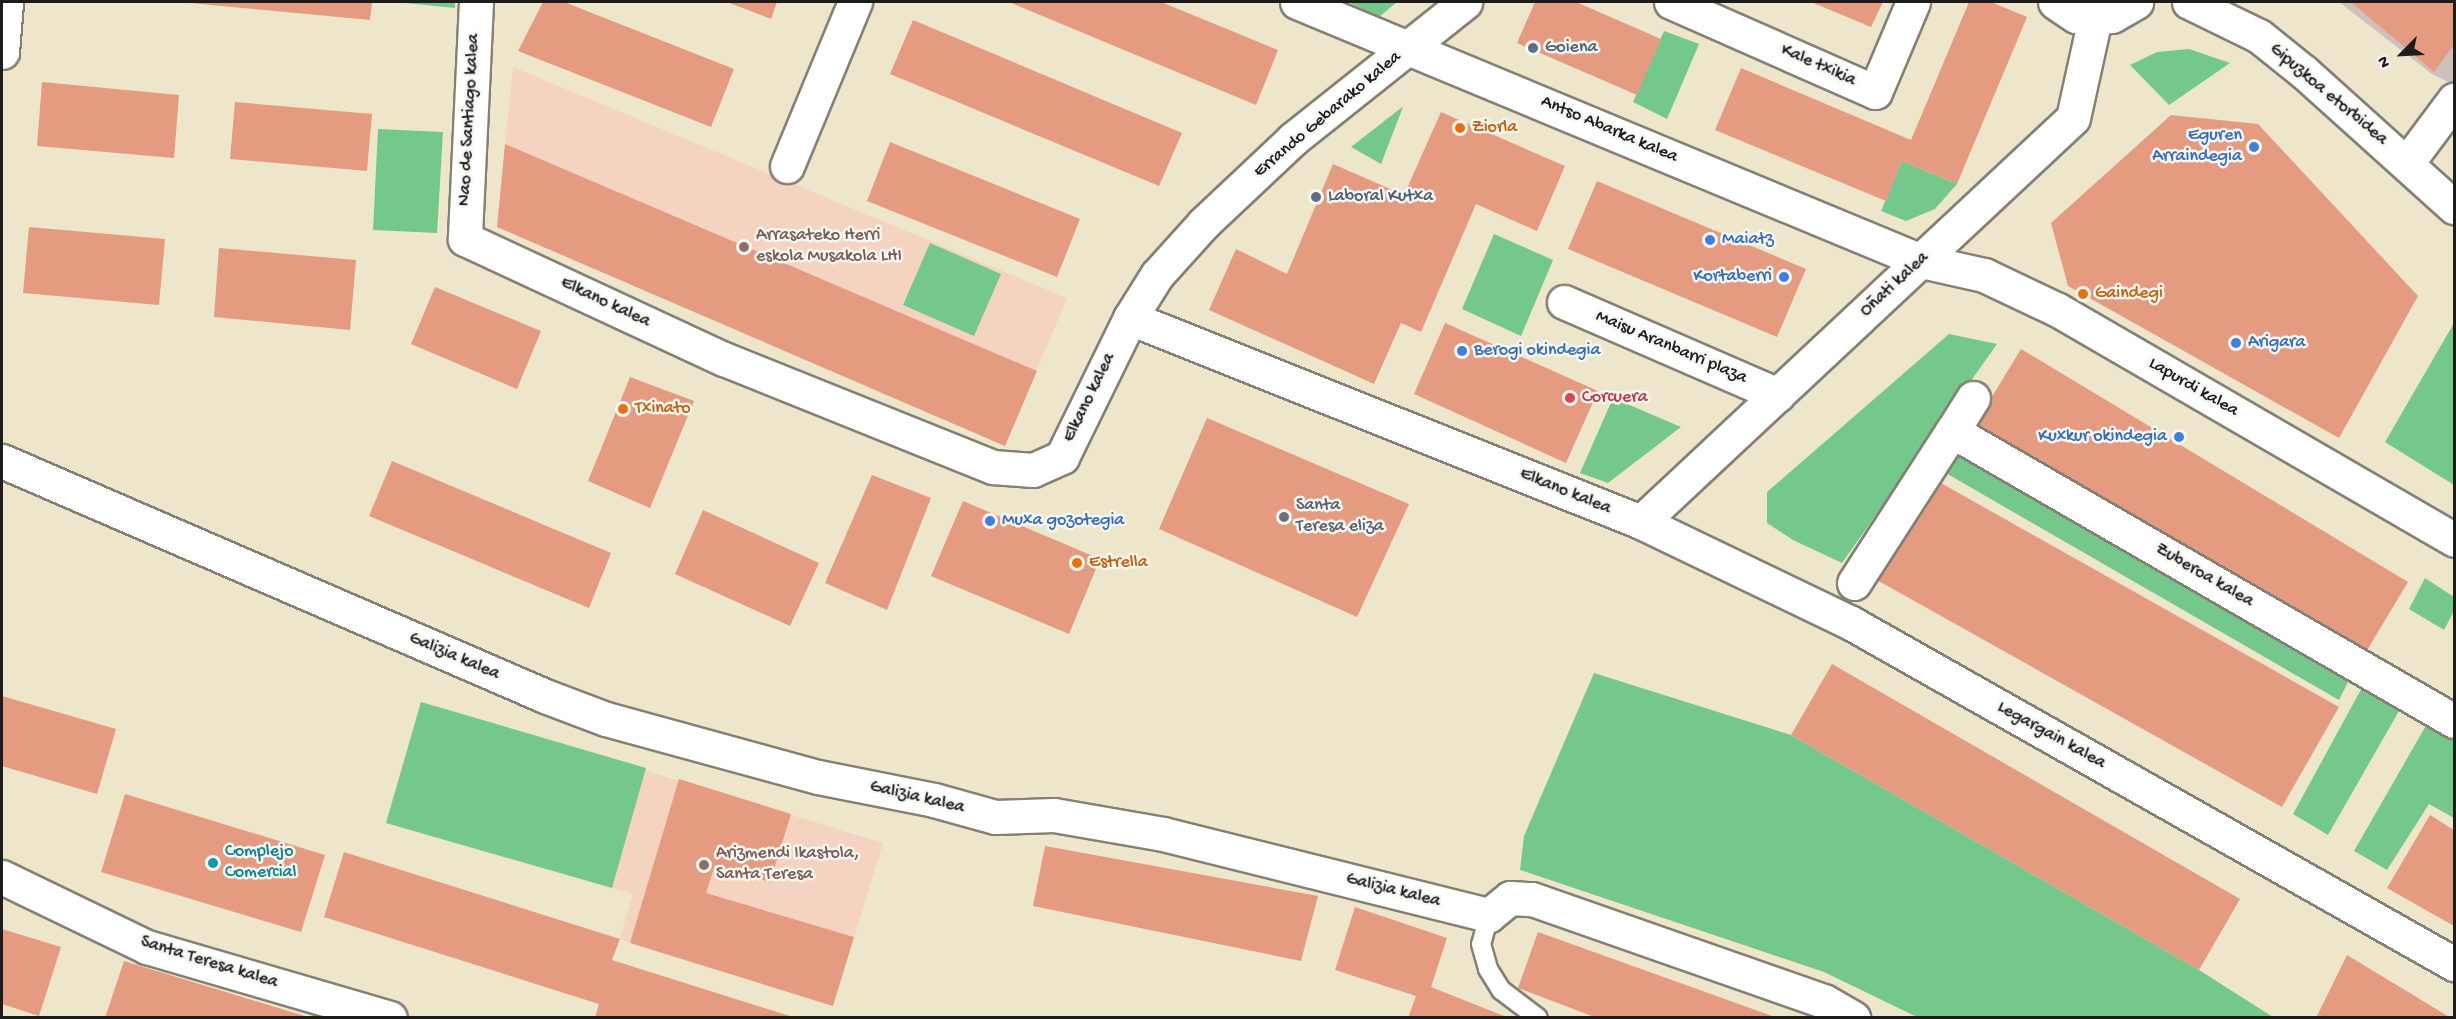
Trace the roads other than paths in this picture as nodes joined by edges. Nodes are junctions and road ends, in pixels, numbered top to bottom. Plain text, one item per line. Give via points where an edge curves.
1 (6, 2) edge
2 (476, 2) edge
3 (855, 2) edge
4 (1297, 2) edge
5 (1465, 2) edge
6 (1671, 2) edge
7 (1913, 2) edge
8 (2055, 2) edge
9 (2136, 2) edge
10 (2189, 2) edge
11 (2095, 18) junction
12 (1410, 47) junction
13 (2, 52) edge
14 (2454, 100) edge
15 (2407, 163) junction
16 (787, 166) dead end
17 (2454, 207) edge
18 (465, 239) joint
19 (1921, 261) junction
20 (1564, 302) dead end
21 (1130, 318) junction
22 (1778, 395) junction
23 (1973, 398) dead end
24 (1952, 431) junction
25 (2, 461) edge
26 (1641, 522) junction
27 (2454, 540) edge
28 (1854, 583) dead end
29 (2454, 721) edge
30 (2, 877) edge
31 (1490, 915) junction
32 (2454, 964) edge
33 (390, 1017) edge
34 (1538, 1017) edge
35 (1854, 1017) edge

1 - 13 street
2 - 18 street, Nao de Santiago kalea
3 - 16 street
4 - 12 street, Antso Abarka kalea
5 - 12 street, Errando Gebarako kalea
6 - 7 street, Kale txikia via 1875,92
8 - 11 street via 2076,16
9 - 11 street via 2112,16
10 - 15 street, Gipuzkoa etorbidea via 2259,36
11 - 19 street, Oñati kalea via 2073,118
12 - 19 street, Antso Abarka kalea
12 - 21 street, Errando Gebarako kalea via 1293,139 1203,223 1157,276
14 - 15 street
15 - 17 street, Gipuzkoa etorbidea
18 - 21 street, Elkano kalea via 724,359 993,468 1033,470 1062,457
19 - 22 street, Oñati kalea
19 - 27 street, Lapurdi kalea via 1984,275 2058,310
20 - 22 street, Maisu Aranbarri plaza
21 - 26 street, Elkano kalea
22 - 26 street, Oñati kalea
23 - 24 street
24 - 28 street
24 - 29 street, Zuberoa kalea
25 - 31 street, Galizia kalea via 534,691 606,718 818,777 934,800 995,817 1054,815 1163,834
26 - 32 street, Legargain kalea via 1851,623
30 - 33 street, Santa Teresa kalea via 147,947
31 - 34 lane via 1481,944 1488,969 1501,990
31 - 35 street via 1510,898 1532,898 1824,1001

